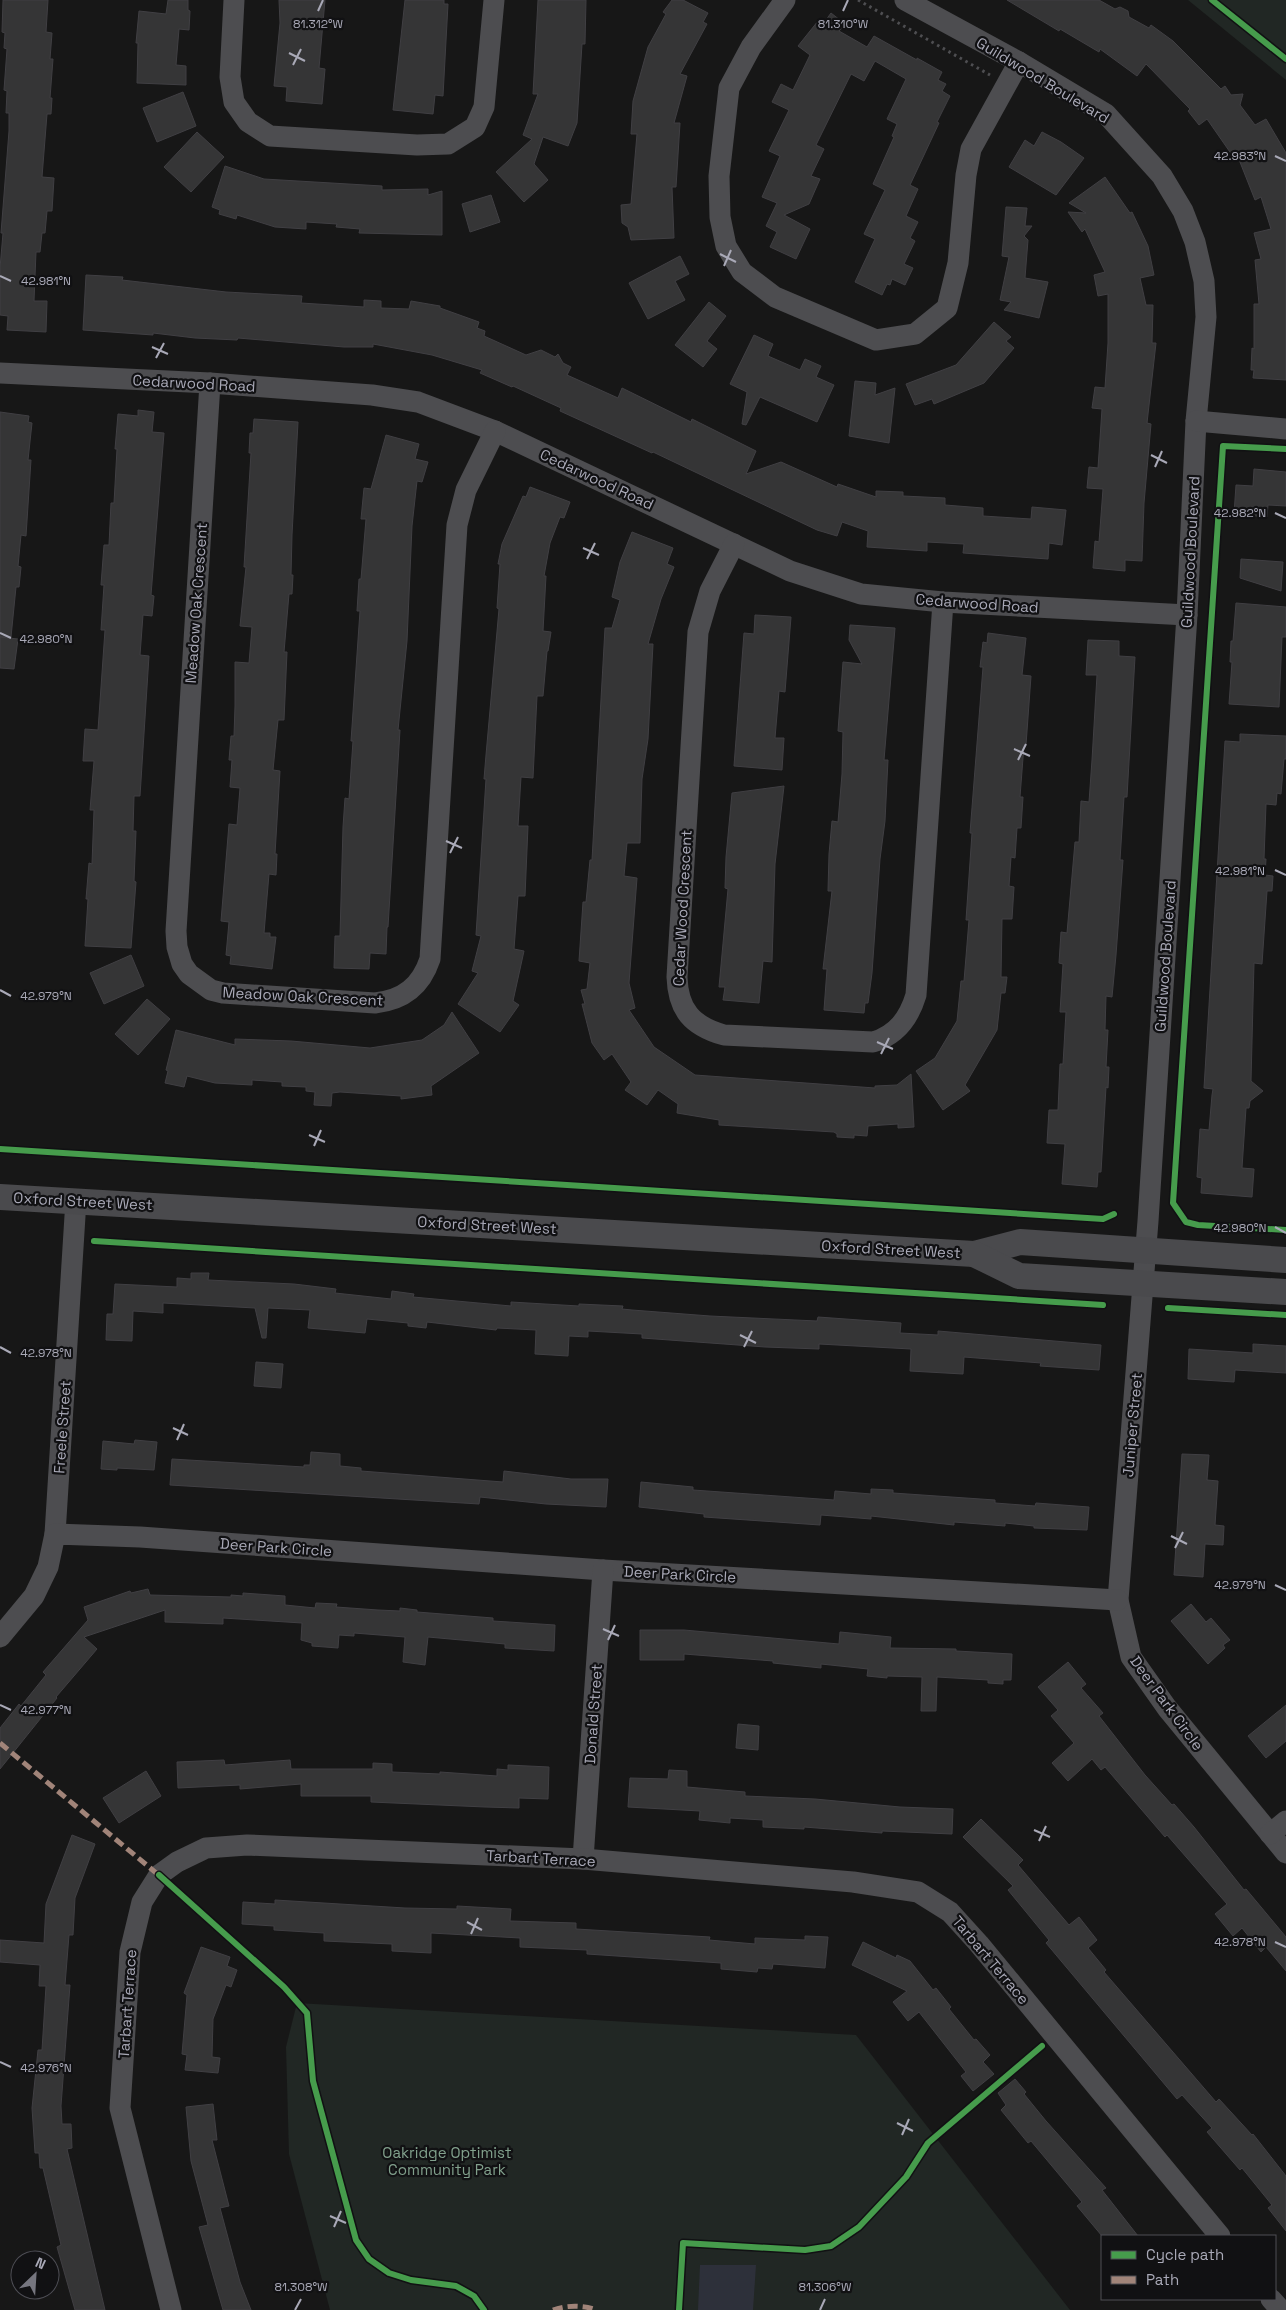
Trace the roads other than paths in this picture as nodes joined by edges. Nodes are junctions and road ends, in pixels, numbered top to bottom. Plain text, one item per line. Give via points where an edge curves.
1 (234, 0) edge
2 (494, 0) edge
3 (786, 0) edge
4 (905, 0) edge
5 (1019, 62) junction
6 (0, 372) edge
7 (210, 383) junction
8 (1196, 421) junction
9 (1286, 429) edge
10 (496, 432) junction
11 (734, 544) junction
12 (943, 602) junction
13 (1187, 615) junction
14 (0, 1197) edge
15 (76, 1200) junction
16 (1146, 1250) junction
17 (974, 1254) junction
18 (1286, 1260) edge
19 (1144, 1284) junction
20 (1286, 1292) edge
21 (55, 1534) junction
22 (603, 1570) junction
23 (1118, 1600) junction
24 (0, 1637) edge
25 (1278, 1827) edge
26 (1286, 1853) edge
27 (583, 1859) junction
28 (1219, 2235) edge
29 (1272, 2300) edge
30 (171, 2310) edge
31 (1280, 2310) edge

1 - 2 street via 230,77 234,102 248,122 270,136 417,144 448,144 475,127 484,108
3 - 5 street via 751,47 729,88 719,176 720,217 726,246 742,272 774,296 876,340 915,334 947,308 958,262 971,149
4 - 5 street, Guildwood Boulevard
5 - 8 street, Guildwood Boulevard via 1106,114 1162,176 1183,211 1195,242 1204,281 1206,317
6 - 7 street, Cedarwood Road
7 - 10 street, Cedarwood Road via 372,395 418,402
7 - 10 street, Meadow Oak Crescent via 176,931 178,955 189,974 205,986 223,993 375,1004 410,992 426,972 430,959 457,524 466,490
8 - 9 street
8 - 13 street, Guildwood Boulevard
10 - 11 street, Cedarwood Road
11 - 12 street, Cedarwood Road via 790,571 861,594
11 - 12 street, Cedar Wood Crescent via 710,591 698,632 677,977 677,992 682,1006 690,1018 711,1032 873,1042 891,1034 906,1019 916,995
12 - 13 street, Cedarwood Road
13 - 16 street, Guildwood Boulevard
14 - 15 main road, Oxford Street West
15 - 17 main road, Oxford Street West
15 - 21 street, Freele Street
16 - 17 main road, Oxford Street West via 1020,1242
16 - 18 main road, Oxford Street West
16 - 19 street, Juniper Street
17 - 19 main road, Oxford Street West via 1019,1276
19 - 20 main road, Oxford Street West
19 - 23 street, Juniper Street
21 - 22 street, Deer Park Circle via 140,1537
21 - 24 street via 48,1566 34,1596
22 - 23 street, Deer Park Circle
22 - 27 street, Donald Street
23 - 25 street, Deer Park Circle via 1131,1657 1167,1708
25 - 26 street, Deer Park Circle
27 - 28 street, Tarbart Terrace via 853,1882 918,1892 950,1912 979,1944
27 - 30 street, Tarbart Terrace via 247,1845 206,1848 159,1875 142,1902 130,1952 120,2108
29 - 31 street

